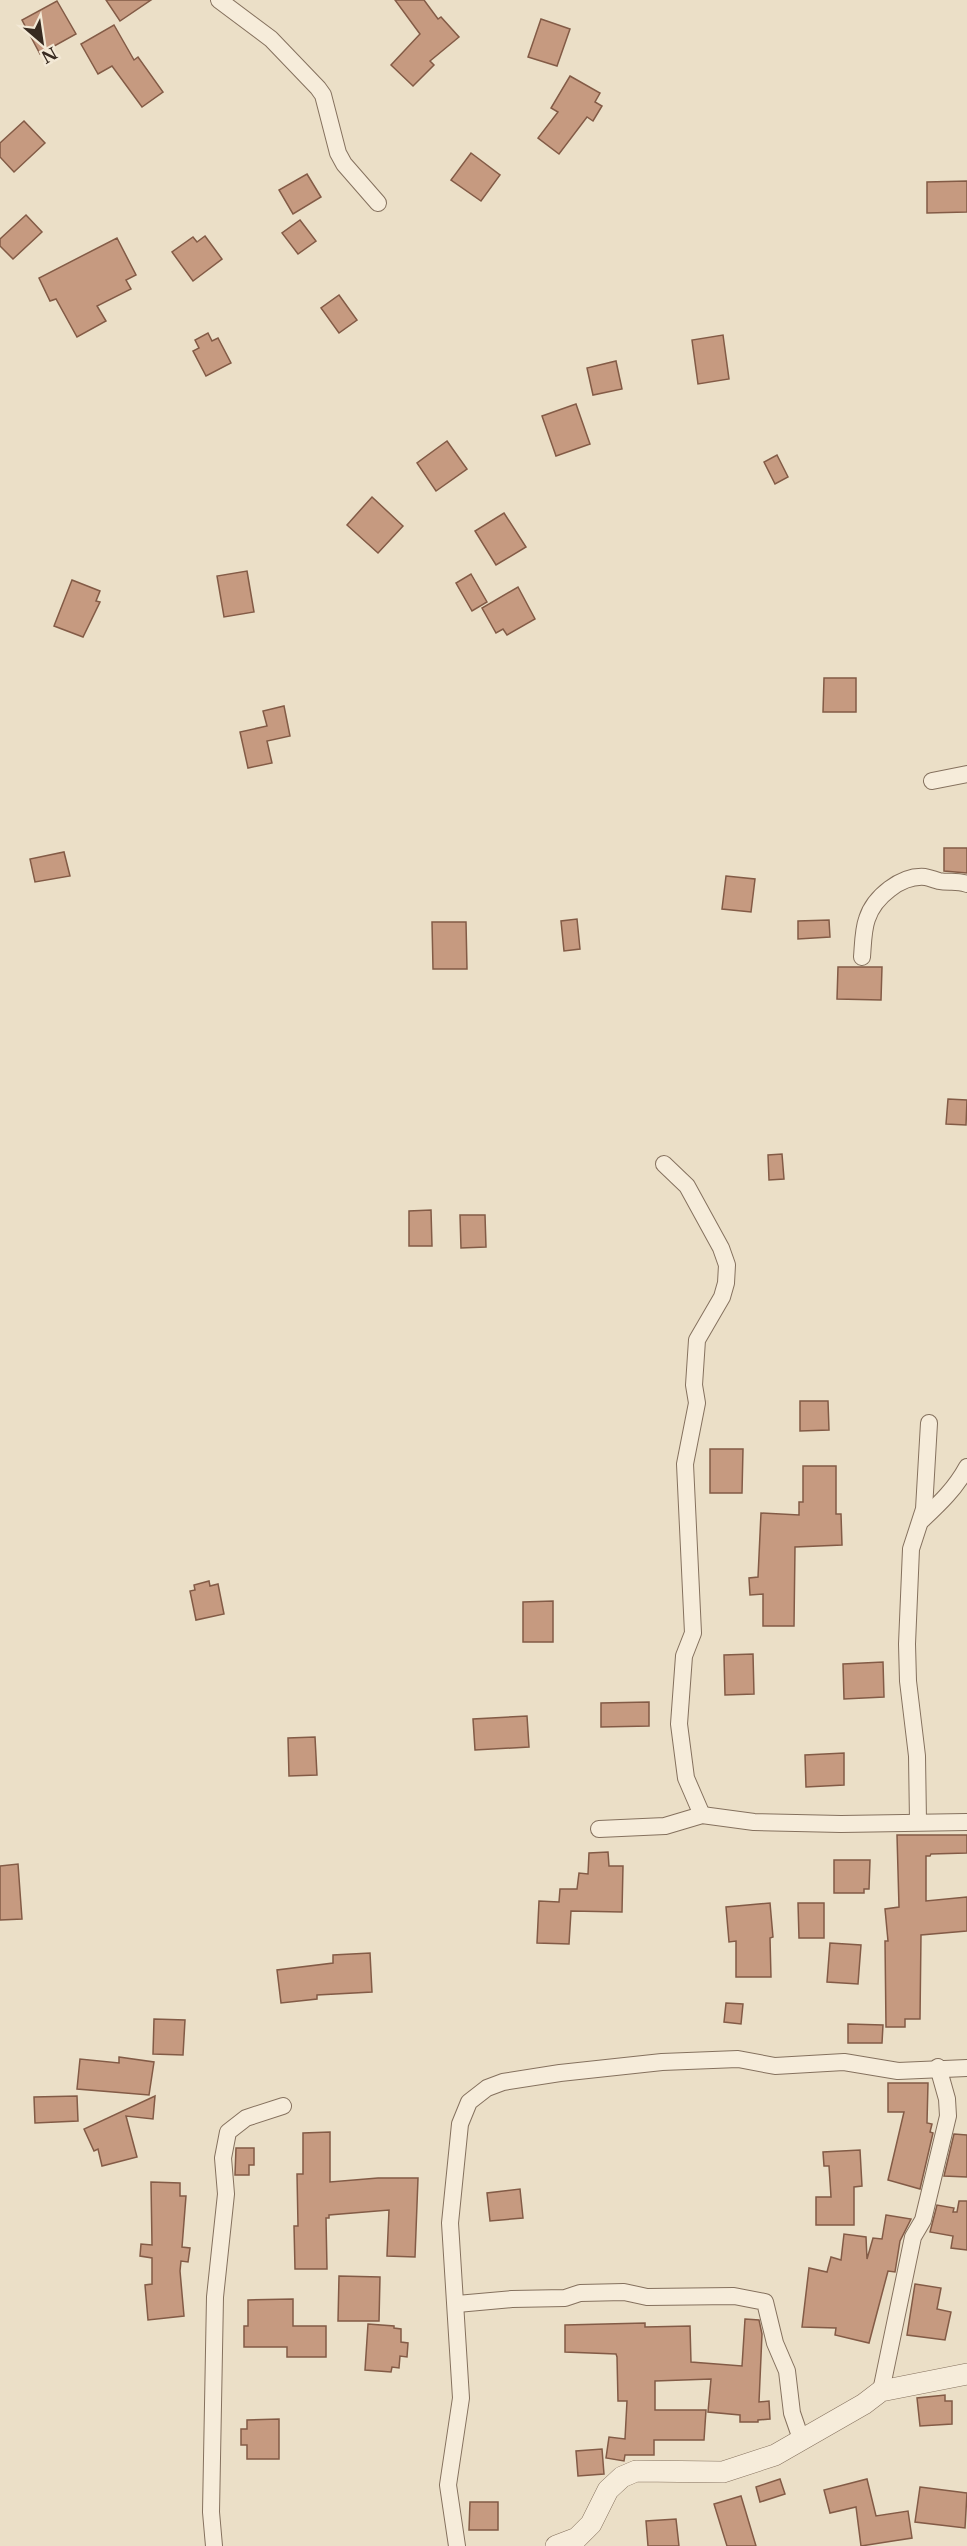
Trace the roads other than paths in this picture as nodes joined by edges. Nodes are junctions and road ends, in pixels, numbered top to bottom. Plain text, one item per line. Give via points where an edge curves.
1 (219, 0) edge
2 (378, 203) dead end
3 (967, 774) edge
4 (932, 781) dead end
5 (967, 884) edge
6 (862, 957) dead end
7 (663, 1164) dead end
8 (929, 1423) dead end
9 (967, 1467) edge
10 (922, 1520) junction
11 (702, 1815) junction
12 (918, 1821) junction
13 (967, 1822) edge
14 (599, 1829) dead end
15 (938, 2067) junction
16 (967, 2068) edge
17 (284, 2106) dead end
18 (456, 2304) junction
19 (967, 2374) edge
20 (881, 2391) junction
21 (801, 2439) junction
22 (214, 2546) edge
23 (457, 2546) edge
24 (556, 2546) edge

1 - 2 street via 271,39 318,88 344,164
3 - 4 street
5 - 6 street via 924,877 892,888 879,898 867,920
7 - 11 street via 687,1186 721,1248 726,1265 722,1297 697,1340 697,1403 685,1464 693,1634 684,1656 679,1724 686,1778
8 - 10 street
9 - 10 street via 958,1484
10 - 12 street via 911,1549 907,1644 917,1756
11 - 12 street via 819,1824
11 - 14 street via 665,1826
12 - 13 street
15 - 16 street
15 - 18 street via 898,2071 844,2062 775,2066 738,2059 662,2062 560,2073 487,2088 469,2102 460,2124 450,2223
15 - 20 street via 948,2116 923,2220 913,2237
17 - 22 street via 246,2118 228,2132 223,2158 226,2194 215,2297 211,2512
18 - 21 street via 624,2292 647,2297 735,2296 765,2302 787,2371 792,2413
18 - 23 street via 461,2398 448,2485
19 - 20 street
20 - 21 street
21 - 24 street via 775,2455 723,2472 636,2471 622,2477 608,2490 591,2524 577,2538

